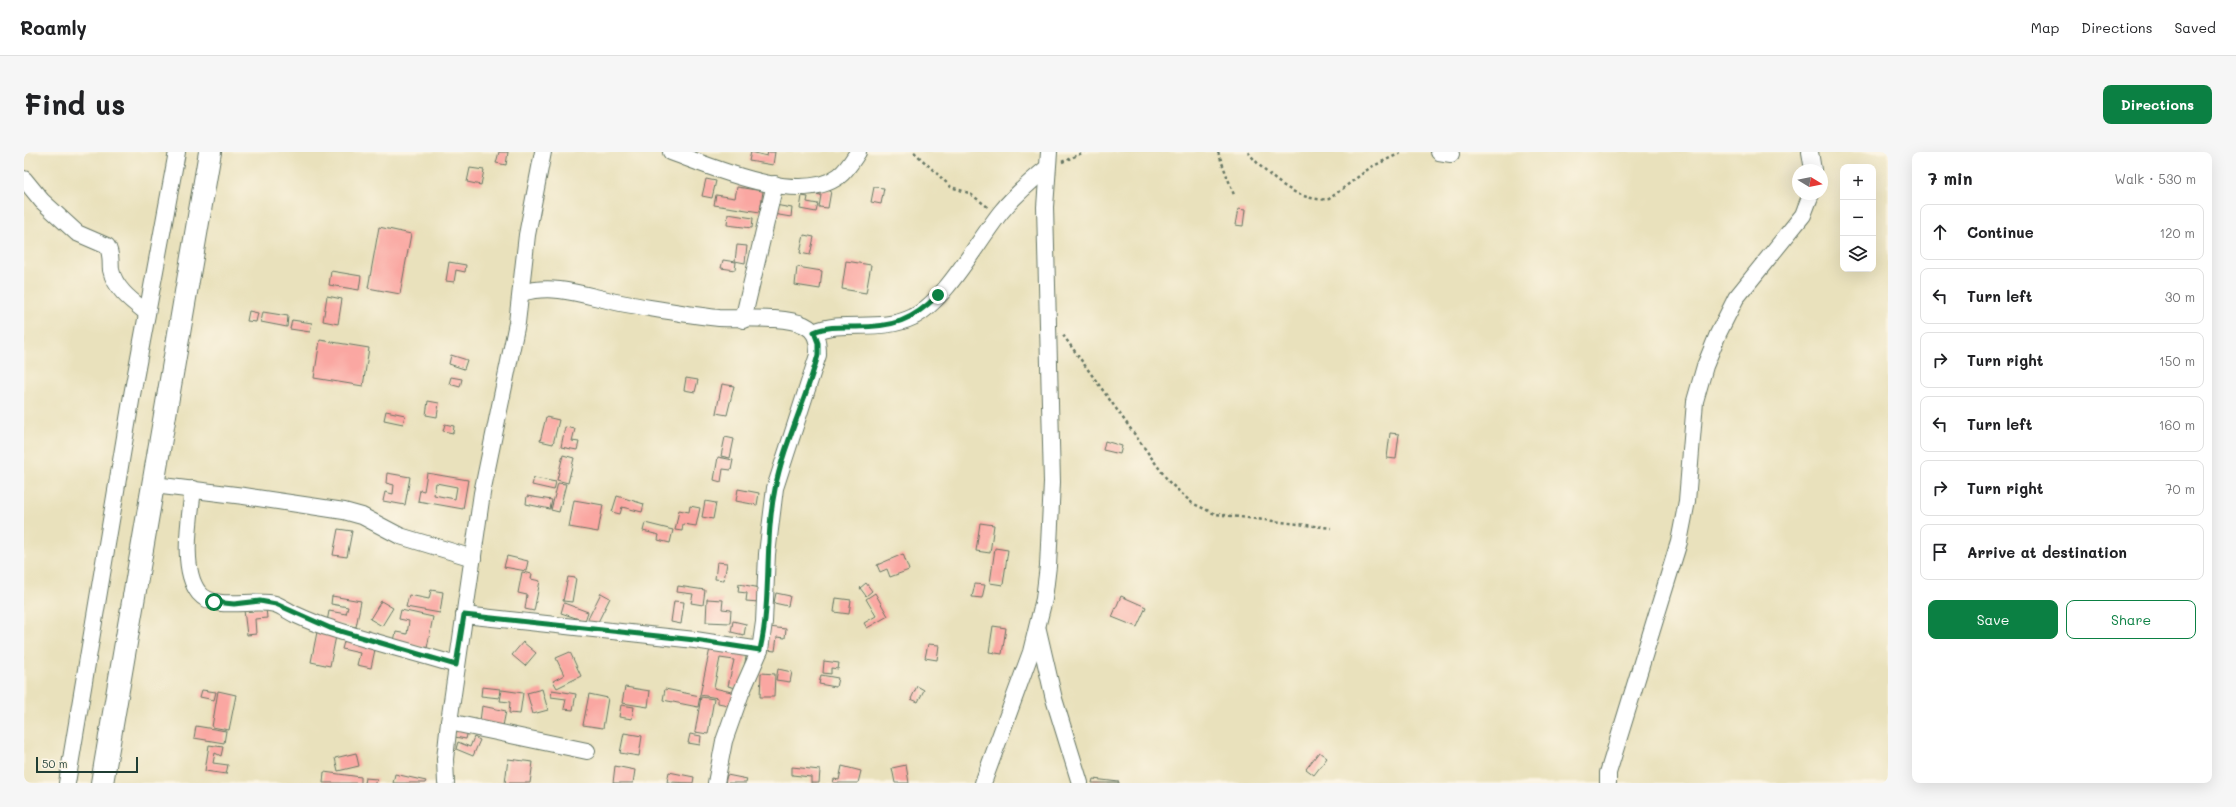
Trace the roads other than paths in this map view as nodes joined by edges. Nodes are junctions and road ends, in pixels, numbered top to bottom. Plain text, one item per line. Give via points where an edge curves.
1 (177, 152) edge
2 (210, 152) edge
3 (543, 152) edge
4 (671, 152) edge
5 (858, 152) edge
6 (1049, 152) edge
7 (1810, 152) edge
8 (1812, 164) edge
9 (1047, 168) junction
10 (24, 179) edge
11 (775, 184) junction
12 (1809, 200) edge
13 (522, 294) junction
14 (146, 312) junction
15 (743, 320) junction
16 (814, 332) junction
17 (154, 485) junction
18 (193, 489) junction
19 (473, 558) junction
20 (464, 615) junction
21 (1038, 629) junction
22 (760, 650) junction
23 (456, 665) junction
24 (448, 722) junction
25 (587, 751) dead end
26 (67, 783) edge
27 (102, 783) edge
28 (446, 783) edge
29 (716, 783) edge
30 (983, 783) edge
31 (1080, 783) edge
32 (1608, 783) edge

1 - 14 street
2 - 17 street
3 - 13 street via 527,235
4 - 11 street via 720,170
5 - 11 street via 850,165 838,176 826,182 796,187
6 - 9 street
7 - 8 street
9 - 16 street via 997,217 953,278 914,316 883,326 830,328
9 - 21 street via 1045,213 1052,482 1048,566
10 - 14 street via 42,201 77,233 107,246 113,277 119,289
11 - 15 street
12 - 32 street via 1803,215 1736,298 1705,366 1696,401 1687,501 1679,542 1608,773
13 - 15 street via 543,288 556,289 625,304
13 - 19 street via 482,493
14 - 26 street
15 - 16 street via 783,320 801,324
16 - 22 street via 818,343 818,355 775,488
17 - 18 street
17 - 27 street
18 - 19 street via 344,511 362,516 400,536
18 - 23 street via 188,530 188,560 193,584 200,595 214,602 234,604 260,601 276,604 330,628
19 - 20 street
20 - 22 street via 695,640
20 - 23 street
21 - 30 street
21 - 31 street via 1054,699
22 - 29 street via 724,741
23 - 24 street
24 - 25 street
24 - 28 street

